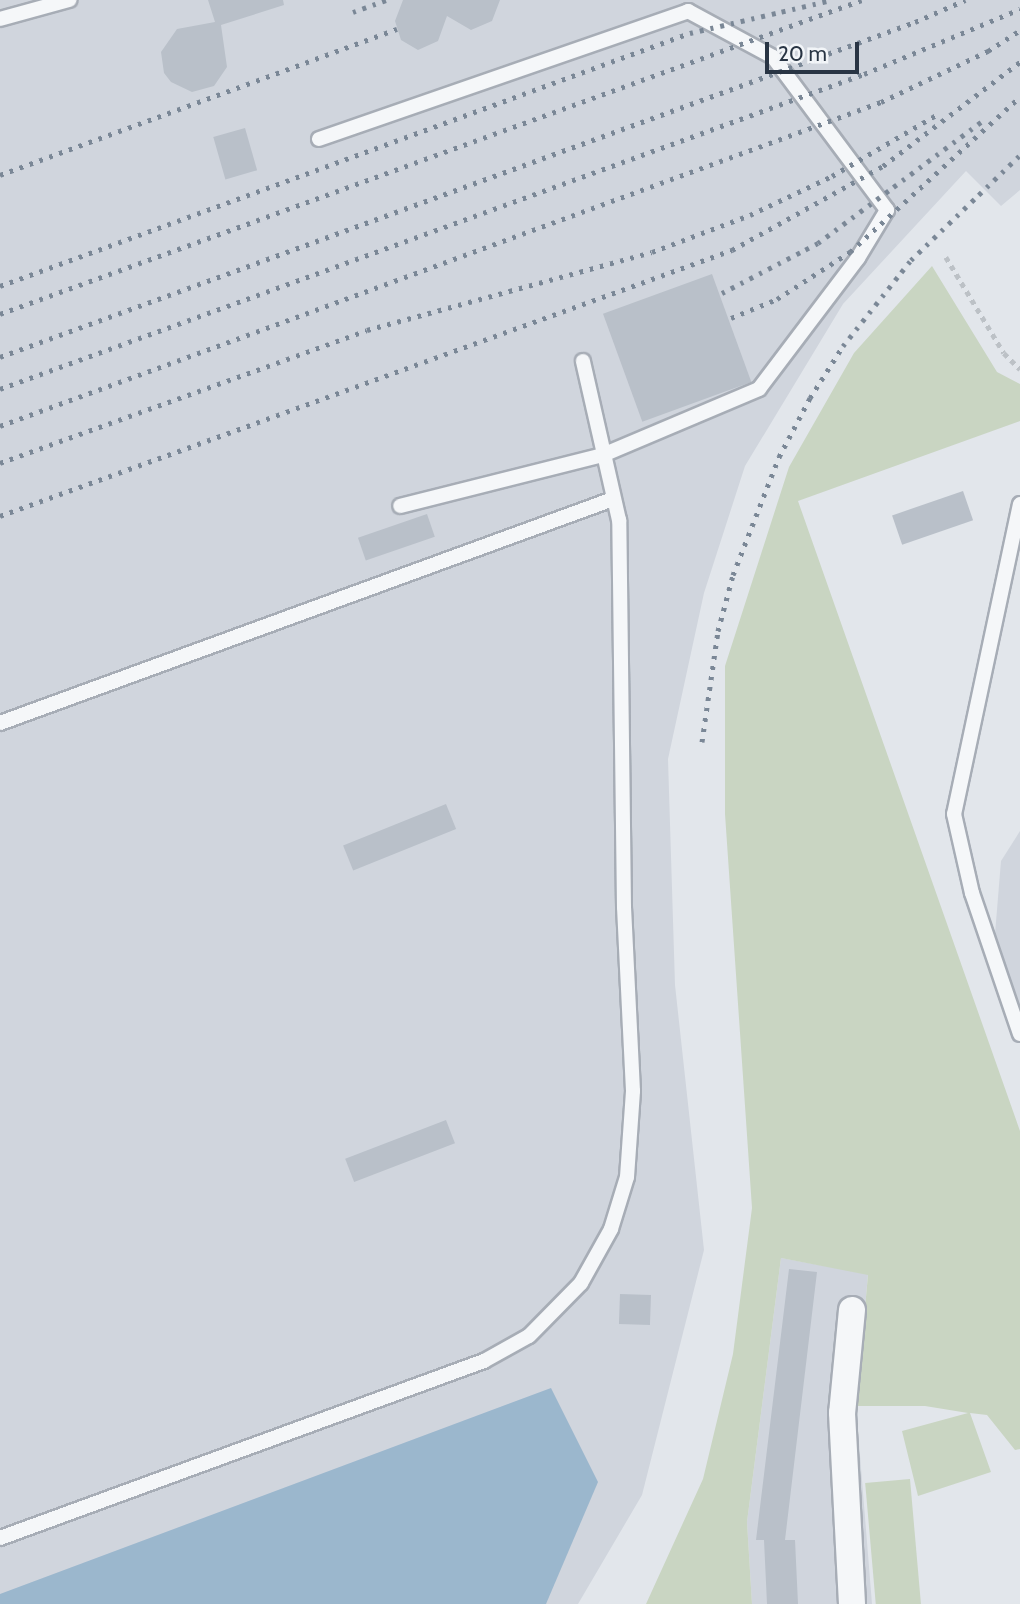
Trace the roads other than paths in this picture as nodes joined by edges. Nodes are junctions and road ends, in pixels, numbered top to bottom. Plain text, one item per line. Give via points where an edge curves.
1 (69, 0) edge
2 (0, 19) edge
3 (319, 139) dead end
4 (583, 361) dead end
5 (603, 455) junction
6 (612, 499) junction
7 (1020, 504) edge
8 (400, 506) dead end
9 (0, 723) edge
10 (1020, 1034) edge
11 (852, 1310) dead end
12 (0, 1538) edge
13 (852, 1604) edge

1 - 2 lane
3 - 5 lane via 688,12 773,57 887,209 858,258 759,389
4 - 5 lane
5 - 6 lane
5 - 8 lane
6 - 9 lane
6 - 12 lane via 619,520 624,907 633,1091 627,1177 611,1229 580,1283 529,1336 484,1361
7 - 10 lane via 954,814 972,893
11 - 13 street via 842,1413

